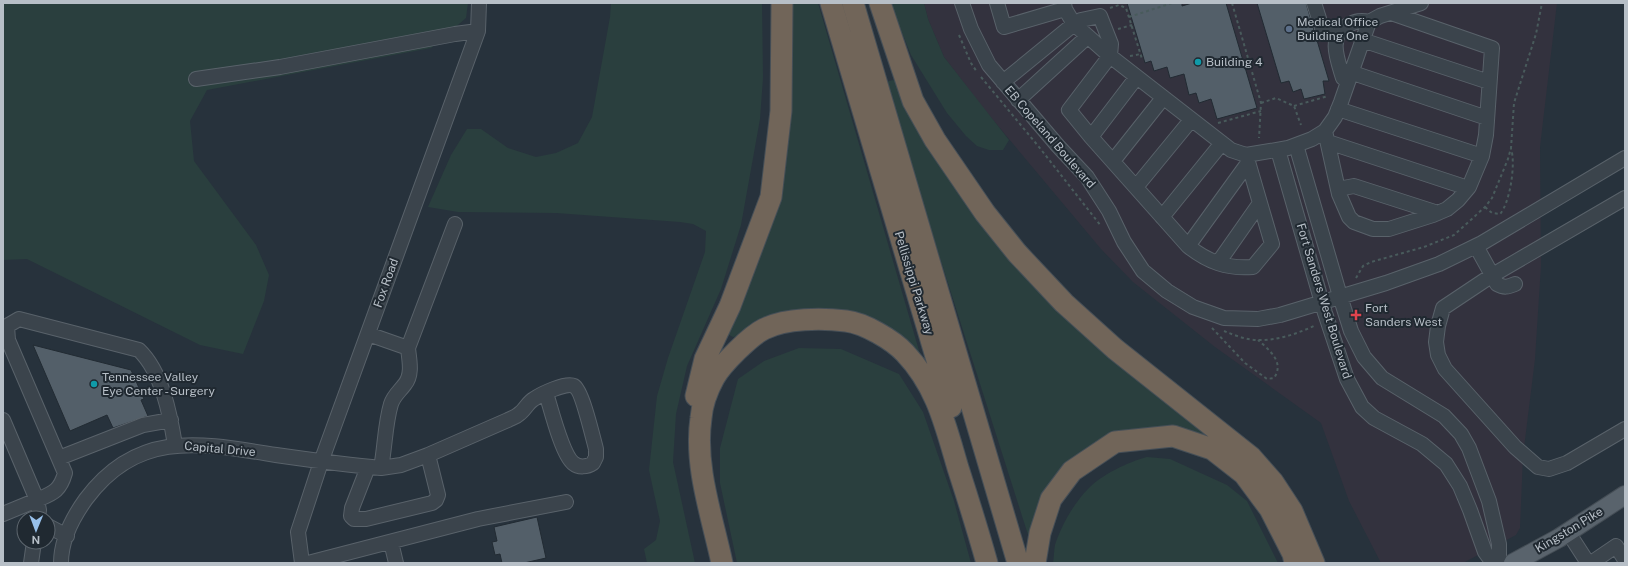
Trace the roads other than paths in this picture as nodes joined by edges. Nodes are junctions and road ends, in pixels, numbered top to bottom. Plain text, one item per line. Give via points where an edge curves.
1 (479, 3) edge
2 (782, 3) edge
3 (832, 3) edge
4 (853, 3) edge
5 (880, 3) edge
6 (962, 3) edge
7 (997, 3) edge
8 (1314, 3) edge
9 (1421, 3) edge
10 (1065, 6) edge
11 (1381, 13) edge
12 (1074, 24) junction
13 (478, 31) junction
14 (1338, 34) junction
15 (1087, 37) junction
16 (1362, 40) junction
17 (1110, 56) junction
18 (1346, 71) junction
19 (1136, 78) junction
20 (196, 79) dead end
21 (1003, 82) junction
22 (1489, 82) junction
23 (1163, 98) junction
24 (1018, 100) junction
25 (1338, 109) junction
26 (1487, 118) junction
27 (1191, 120) junction
28 (1326, 136) junction
29 (1091, 137) junction
30 (1222, 143) junction
31 (1296, 145) junction
32 (1278, 150) junction
33 (1482, 156) junction
34 (1625, 158) edge
35 (1247, 159) junction
36 (1113, 161) junction
37 (1136, 187) junction
38 (1468, 188) junction
39 (1338, 189) junction
40 (1625, 198) edge
41 (1260, 203) junction
42 (1438, 213) junction
43 (1162, 217) junction
44 (455, 224) dead end
45 (1188, 246) junction
46 (1476, 246) junction
47 (1218, 263) junction
48 (1491, 276) junction
49 (1515, 284) dead end
50 (1340, 296) junction
51 (1322, 302) junction
52 (368, 334) junction
53 (408, 348) junction
54 (546, 393) junction
55 (3, 420) edge
56 (171, 420) junction
57 (1625, 429) edge
58 (175, 445) junction
59 (428, 455) junction
60 (59, 458) junction
61 (321, 462) junction
62 (375, 468) junction
63 (1625, 495) edge
64 (37, 500) junction
65 (566, 502) dead end
66 (39, 510) edge
67 (3, 514) edge
68 (56, 530) edge
69 (1568, 532) junction
70 (67, 536) junction
71 (391, 542) junction
72 (33, 550) edge
73 (1625, 560) edge
74 (31, 563) edge
75 (61, 563) edge
76 (302, 563) edge
77 (308, 563) edge
78 (396, 563) edge
79 (714, 563) edge
80 (722, 563) edge
81 (987, 563) edge
82 (996, 563) edge
83 (1018, 563) edge
84 (1035, 563) edge
85 (1295, 563) edge
86 (1314, 563) edge
87 (1493, 563) edge
88 (1499, 563) edge
89 (1513, 563) edge
90 (1588, 563) edge
91 (1591, 563) edge

1 - 13 street, Fox Road
2 - 79 highway via 781,111 771,197 730,306 705,359 693,411 694,468
3 - 82 highway, Pellissippi Parkway
4 - 83 highway, Pellissippi Parkway
5 - 86 highway via 913,101 935,140 985,213 1017,253 1064,303 1115,349 1251,456 1292,512
6 - 21 street, EB Copeland Boulevard via 971,29 989,64
7 - 10 street via 1004,27
8 - 14 street via 1322,28
9 - 11 street
10 - 12 street
11 - 14 street via 1342,28
11 - 16 street
11 - 22 street via 1492,48
12 - 15 street
12 - 17 street via 1100,16 1111,44
12 - 21 street
13 - 20 street via 280,67
13 - 52 street, Fox Road
14 - 18 street via 1335,53
15 - 17 street
15 - 24 street
16 - 18 street
16 - 22 street
17 - 19 street
17 - 29 street via 1069,110
18 - 25 street via 1346,87
18 - 26 street
19 - 23 street
19 - 29 street
21 - 24 street, EB Copeland Boulevard
22 - 26 street
23 - 27 street
23 - 36 street
24 - 51 street, EB Copeland Boulevard via 1087,178 1144,271 1167,290 1193,307 1224,318 1258,319
25 - 28 street
25 - 33 street
26 - 33 street
27 - 30 street
27 - 37 street
28 - 31 street
28 - 38 street
28 - 39 street
29 - 36 street
30 - 35 street
30 - 43 street
31 - 32 street
31 - 50 street, Fort Sanders West Boulevard
32 - 35 street
32 - 51 street, Fort Sanders West Boulevard
33 - 38 street
34 - 46 street, EB Copeland Boulevard
35 - 41 street
35 - 45 street
36 - 37 street
37 - 43 street
38 - 42 street via 1458,200
39 - 42 street via 1354,186
39 - 42 street via 1349,217 1354,222 1373,229 1389,229
40 - 48 street
41 - 47 street
41 - 47 street via 1272,244 1253,267
43 - 45 street
44 - 53 street
45 - 47 street via 1212,262
46 - 48 street
46 - 50 street, EB Copeland Boulevard via 1439,264
48 - 49 street via 1501,287 1508,288
48 - 57 street via 1443,308 1436,342 1438,355 1445,369 1515,447 1538,467 1549,469 1567,463
50 - 51 street, EB Copeland Boulevard
50 - 88 street, Fort Sanders West Boulevard via 1351,331 1364,357 1382,378 1444,416 1461,434 1489,501 1499,544
51 - 87 street, Fort Sanders West Boulevard via 1347,379 1362,407 1374,418 1422,444 1446,464 1460,486 1485,552
52 - 53 street
52 - 61 street, Fox Road
53 - 62 street via 409,377 397,391 392,403
54 - 54 street, Capital Drive via 567,384 578,389 596,449 593,463 577,466 572,462 566,452
54 - 59 street, Capital Drive via 533,399 519,414 508,420
55 - 64 street
56 - 58 street
56 - 60 street via 143,426
56 - 60 street via 163,391 146,357 139,350 18,319 7,326 8,340
58 - 61 street, Capital Drive via 200,444
58 - 70 street, Capital Drive via 141,454 118,466 94,489 77,512
59 - 62 street, Capital Drive via 401,465
59 - 62 street via 438,495 436,500 366,519 354,519 351,516 352,508
60 - 64 street via 65,473 62,483 54,493
61 - 62 street, Capital Drive
61 - 76 street, Fox Road via 298,532
63 - 69 main road, Kingston Pike
64 - 66 street
64 - 67 street
65 - 71 street via 478,519
68 - 70 street
69 - 89 main road, Kingston Pike
69 - 90 street
70 - 75 street, Capital Drive
71 - 77 street
71 - 78 street
72 - 74 street
73 - 91 street via 1616,546
80 - 81 highway via 700,462 701,417 705,402 714,378 741,346 764,329 794,320 848,321 878,332 904,352 917,368 932,390 944,418
84 - 85 highway via 1040,533 1051,499 1072,471 1115,442 1173,436 1212,449 1244,474 1270,509

